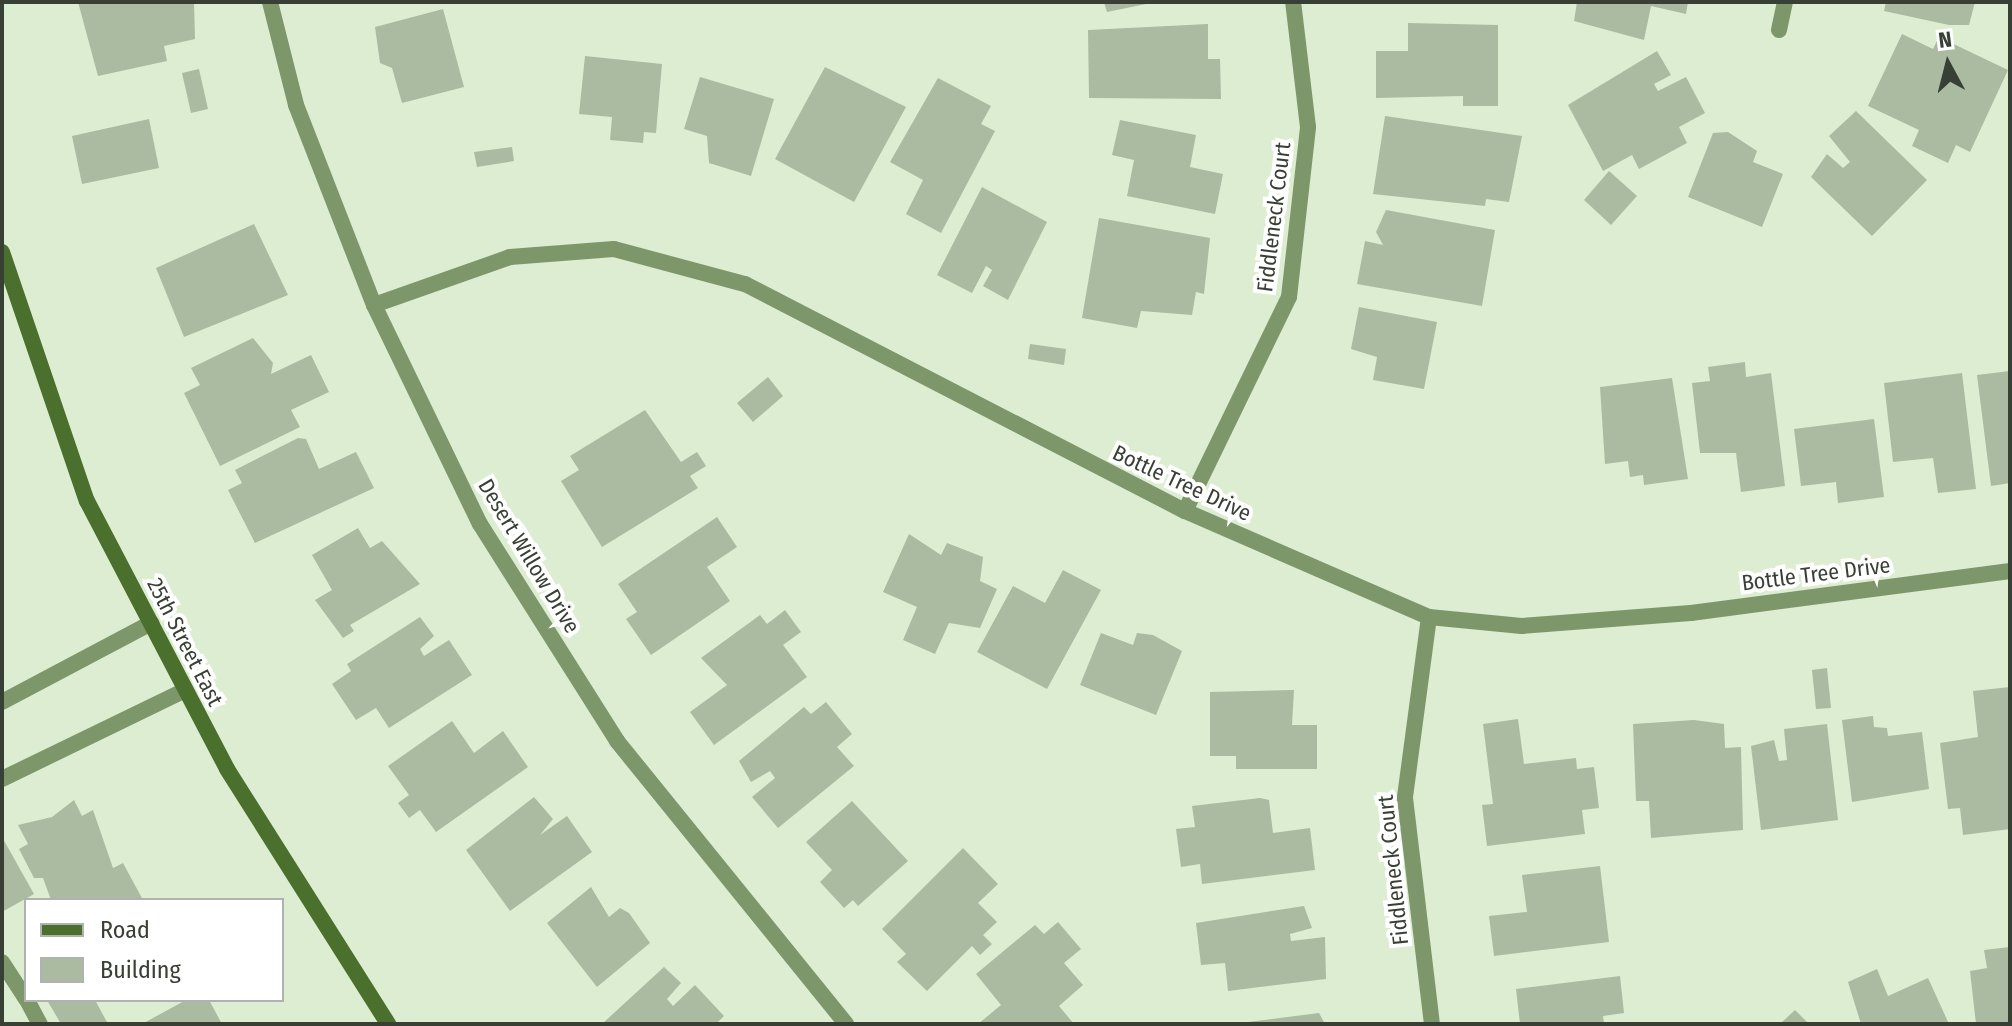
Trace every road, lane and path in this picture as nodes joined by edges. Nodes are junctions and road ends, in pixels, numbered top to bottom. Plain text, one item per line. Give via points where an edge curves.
1 (270, 2) edge
2 (1293, 2) edge
3 (1785, 2) edge
4 (1779, 30) dead end
5 (2, 252) edge
6 (374, 305) junction
7 (1185, 511) junction
8 (2010, 571) edge
9 (1429, 617) junction
10 (151, 623) junction
11 (185, 690) junction
12 (2, 702) edge
13 (2, 779) edge
14 (2, 962) edge
15 (24, 997) edge
16 (27, 1002) edge
17 (40, 1024) edge
18 (388, 1024) edge
19 (846, 1024) edge
20 (1432, 1024) edge

1 - 6 street, Desert Willow Drive via 296,105
2 - 7 street, Fiddleneck Court via 1308,127 1289,297
3 - 4 street
5 - 10 main road, 25th Street East via 87,501
6 - 7 street, Bottle Tree Drive via 510,257 614,249 745,284
6 - 19 street, Desert Willow Drive via 480,524 617,741
7 - 9 street, Bottle Tree Drive
8 - 9 street, Bottle Tree Drive via 1676,614 1522,626
9 - 20 street, Fiddleneck Court via 1405,798
10 - 11 main road, 25th Street East
10 - 12 street
11 - 13 street
11 - 18 main road, 25th Street East
14 - 15 street
16 - 17 street

